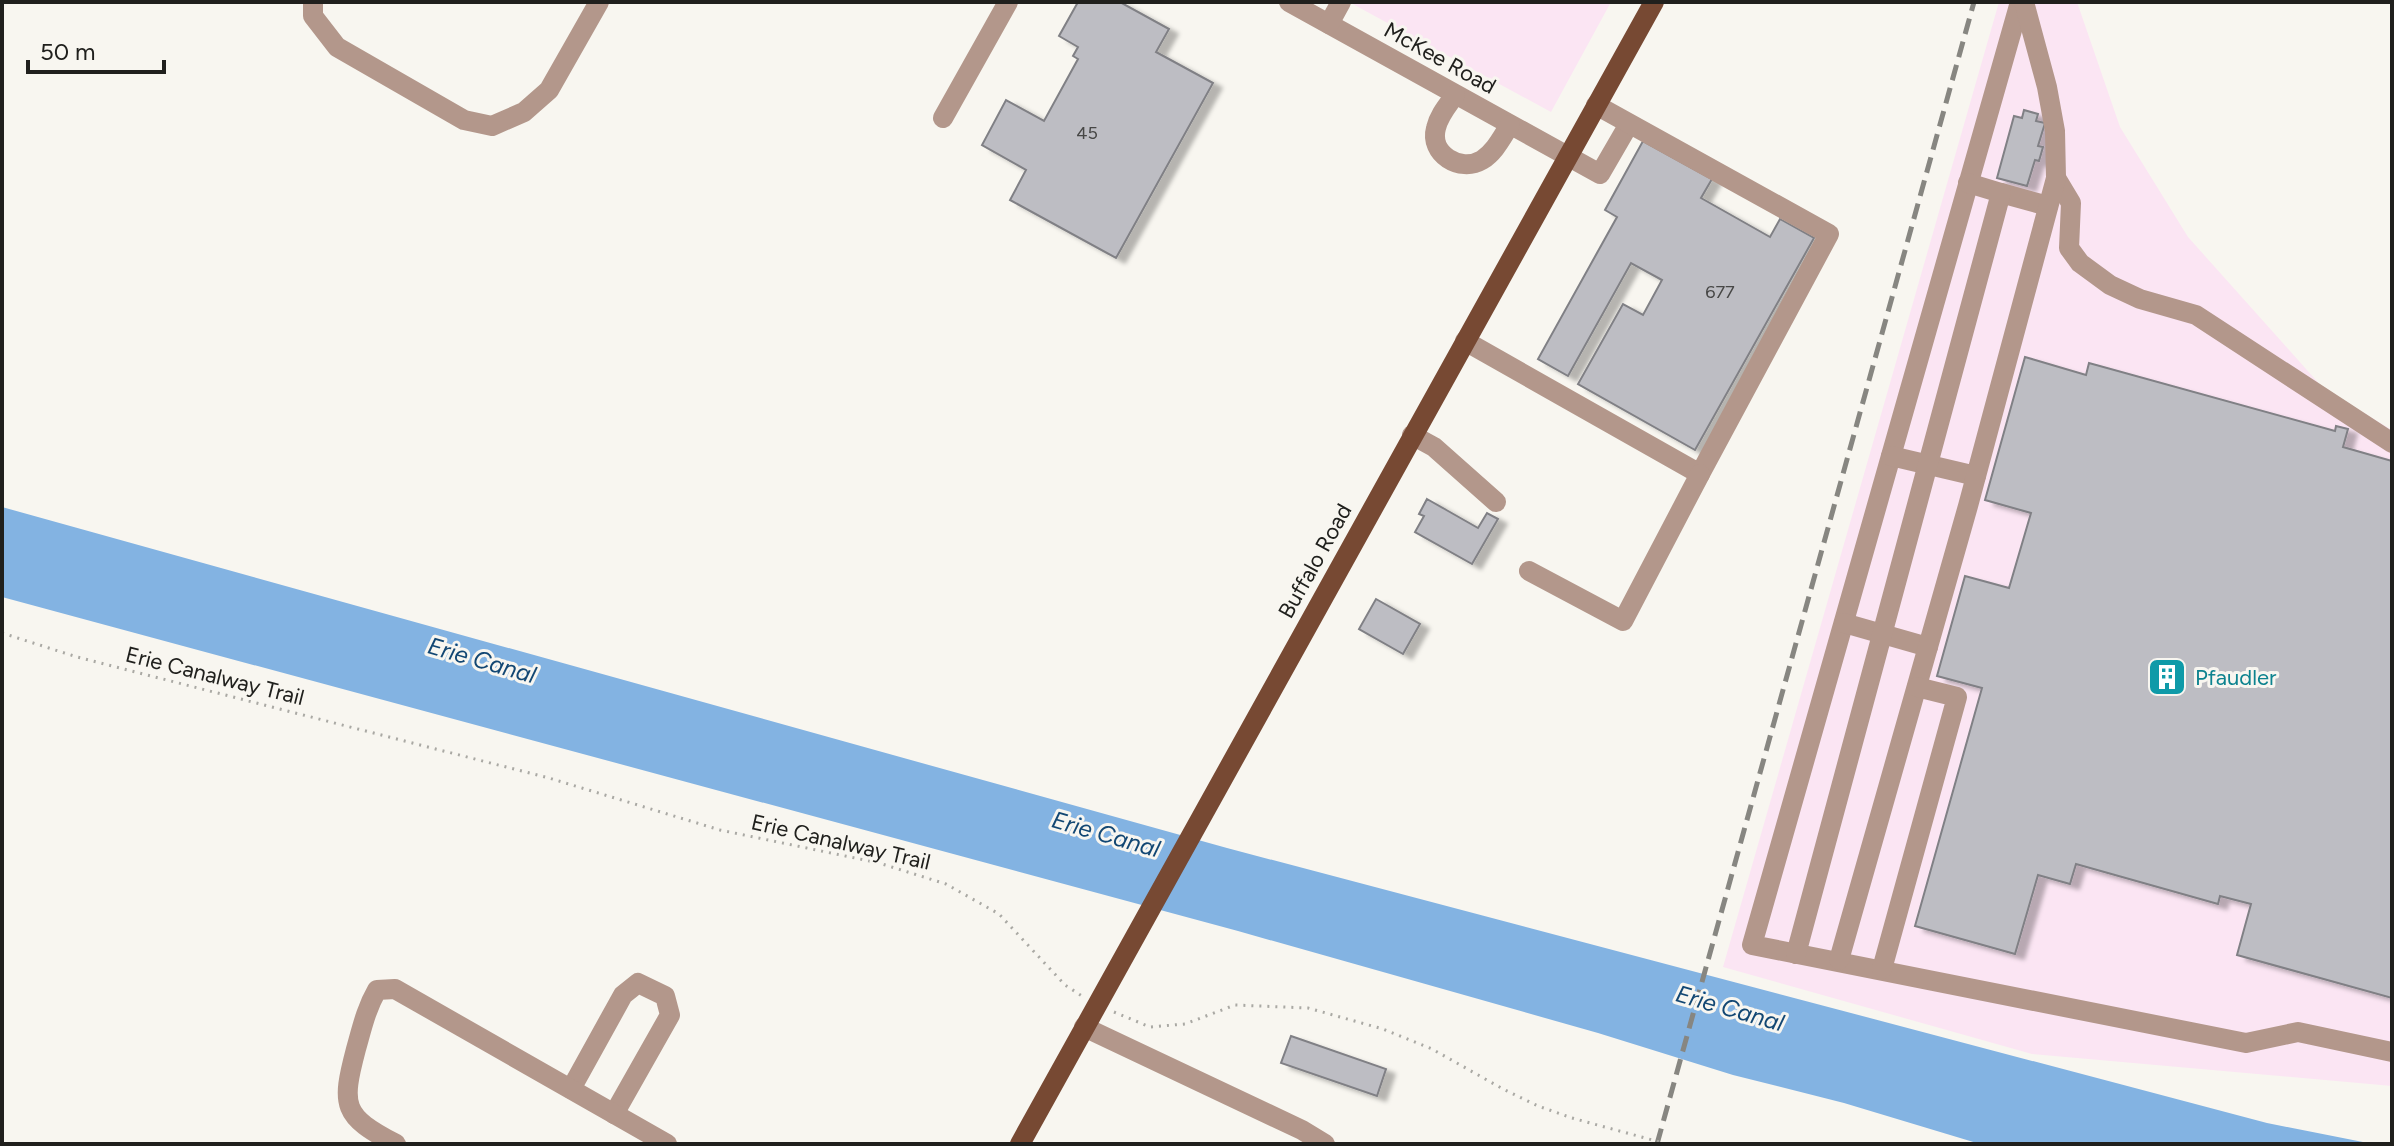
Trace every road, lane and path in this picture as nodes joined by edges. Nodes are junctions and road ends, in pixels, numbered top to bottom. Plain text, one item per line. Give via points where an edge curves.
1 (313, 2) edge
2 (599, 2) edge
3 (1008, 2) edge
4 (1289, 2) edge
5 (1341, 2) edge
6 (1654, 2) edge
7 (2022, 2) edge
8 (1329, 24) junction
9 (1455, 95) junction
10 (1596, 105) junction
11 (943, 118) dead end
12 (1629, 124) junction
13 (1510, 125) junction
14 (1567, 156) junction
15 (2056, 178) junction
16 (1968, 183) junction
17 (2001, 193) junction
18 (2048, 206) junction
19 (1465, 341) junction
20 (1412, 435) junction
21 (2392, 443) edge
22 (1891, 456) junction
23 (1928, 465) junction
24 (1700, 474) junction
25 (1976, 476) junction
26 (1496, 502) dead end
27 (1529, 571) dead end
28 (1844, 623) junction
29 (2, 633) edge
30 (1882, 634) junction
31 (1928, 647) junction
32 (1917, 687) junction
33 (1796, 954) junction
34 (1839, 960) junction
35 (1882, 969) junction
36 (1096, 1005) junction
37 (1084, 1027) junction
38 (2392, 1052) edge
39 (571, 1089) junction
40 (614, 1114) junction
41 (396, 1144) edge
42 (667, 1144) edge
43 (1020, 1144) edge
44 (1325, 1144) edge
45 (1667, 1144) edge

1 - 2 street via 313,16 337,47 464,120 492,126 524,112 549,90
3 - 11 street
4 - 8 street, McKee Road
5 - 8 street
6 - 10 main road, Buffalo Road
7 - 15 street via 2047,87
7 - 16 street
8 - 9 street, McKee Road
9 - 13 street, McKee Road
9 - 13 street via 1435,130 1435,142 1453,162 1482,160
10 - 12 street
10 - 14 main road, Buffalo Road
12 - 14 street, McKee Road via 1600,174
12 - 24 street via 1829,234
13 - 14 street, McKee Road
14 - 19 main road, Buffalo Road
15 - 18 street
15 - 21 street via 2071,203 2069,248 2080,263 2140,299 2196,315
16 - 17 street
16 - 22 street
17 - 18 street
17 - 23 street
18 - 25 street
19 - 20 main road, Buffalo Road
19 - 24 street
20 - 26 street via 1434,447
20 - 36 main road, Buffalo Road
22 - 23 street
22 - 28 street
23 - 25 street
23 - 30 street
24 - 27 street via 1623,621
25 - 31 street
28 - 30 street
28 - 33 street via 1752,945
29 - 36 path, Erie Canalway Trail via 549,778 720,830 879,863 946,884 999,914 1065,985
30 - 31 street
30 - 33 street
31 - 32 street
32 - 34 street
32 - 35 street via 1957,697
33 - 34 street
34 - 35 street
35 - 38 street via 2246,1043 2298,1032
36 - 37 main road, Buffalo Road
36 - 45 path, Erie Canalway Trail, bridge via 1150,1027 1185,1024 1235,1005 1308,1008 1432,1049 1538,1106
37 - 43 main road, Buffalo Road
37 - 44 street
39 - 40 street
39 - 40 street via 623,995 638,983 665,996 670,1015
39 - 41 street via 395,989 377,990 367,1006 346,1088 350,1108 365,1128
40 - 42 street

